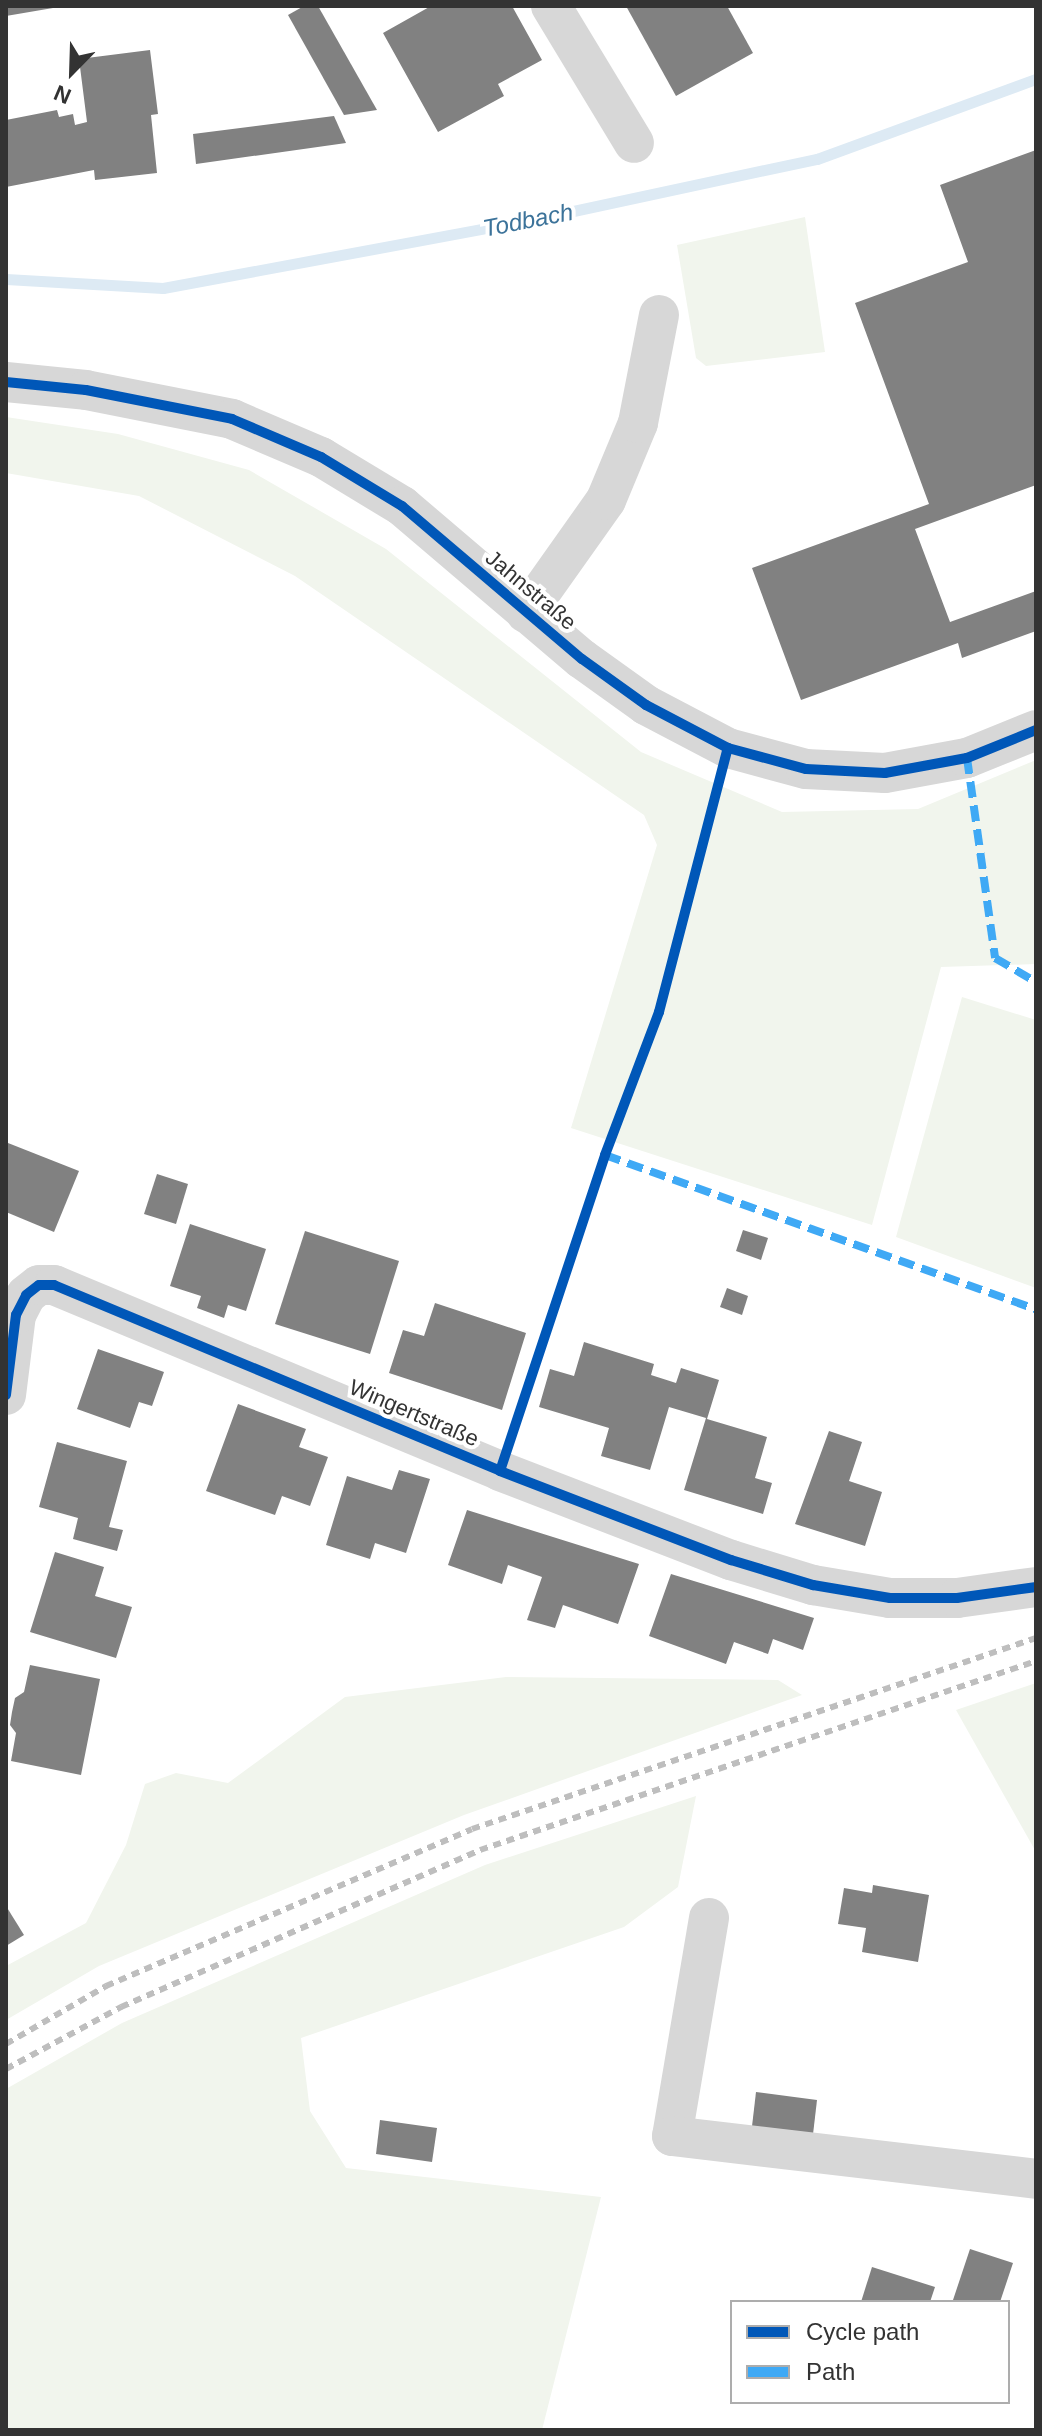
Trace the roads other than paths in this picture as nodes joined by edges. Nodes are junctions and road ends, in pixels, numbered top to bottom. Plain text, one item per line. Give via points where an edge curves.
1 (551, 6) edge
2 (634, 143) dead end
3 (659, 315) dead end
4 (6, 382) edge
5 (526, 613) junction
6 (1036, 730) edge
7 (6, 1395) edge
8 (1036, 1587) edge
9 (709, 1918) dead end
10 (1036, 2179) edge

1 - 2 street
3 - 5 street via 638,423 606,500
4 - 5 street, Jahnstraße via 86,390 232,419 321,457 402,506
5 - 6 street, Jahnstraße via 646,705 728,748 806,769 885,773 967,758
7 - 8 street, Wingertstraße via 16,1315 26,1295 39,1285 54,1285 500,1471 731,1560 813,1585 890,1598 957,1598
9 - 10 street via 672,2136

